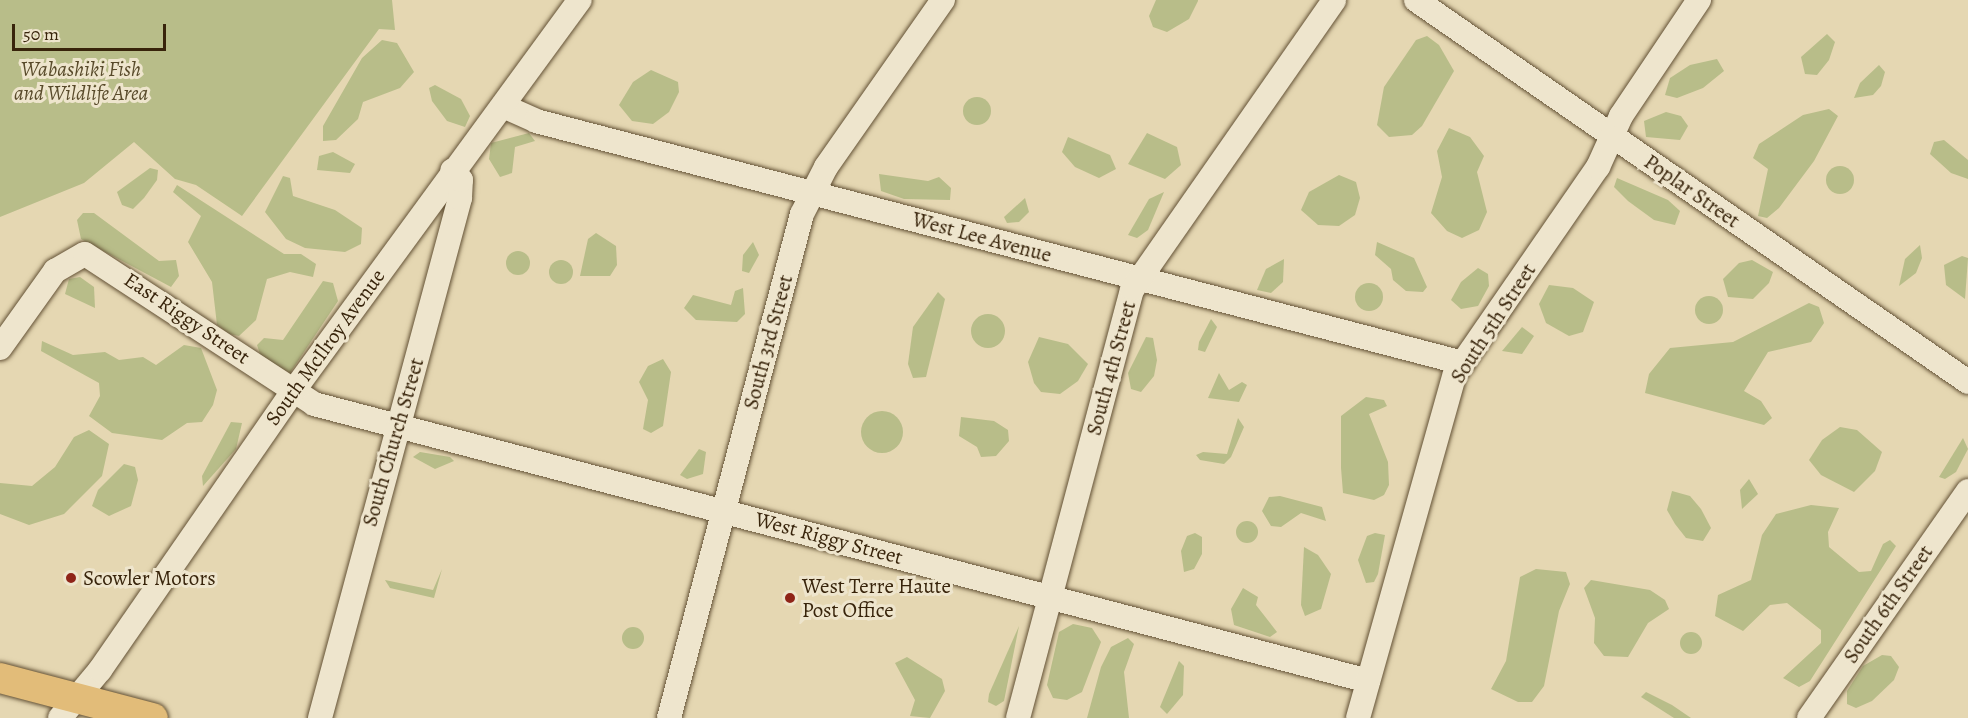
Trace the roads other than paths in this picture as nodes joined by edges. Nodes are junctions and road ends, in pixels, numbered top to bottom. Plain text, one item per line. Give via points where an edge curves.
1 (580, 0) edge
2 (943, 0) edge
3 (1334, 0) edge
4 (1416, 0) edge
5 (1699, 0) edge
6 (503, 105) junction
7 (1613, 136) junction
8 (452, 170) junction
9 (812, 193) junction
10 (1139, 278) junction
11 (0, 348) edge
12 (1463, 363) junction
13 (1968, 382) edge
14 (292, 393) junction
15 (398, 426) junction
16 (1968, 491) edge
17 (724, 510) junction
18 (1050, 596) junction
19 (0, 678) edge
20 (1368, 681) junction
21 (68, 708) edge
22 (153, 718) edge
23 (320, 718) edge
24 (669, 718) edge
25 (1018, 718) edge
26 (1358, 718) edge
27 (1809, 718) edge

1 - 6 street, South McIlroy Avenue
2 - 9 street, South 3rd Street
3 - 10 street, South 4th Street
4 - 7 street, Poplar Street
5 - 7 street, South 5th Street via 1621,116
6 - 8 street, South McIlroy Avenue
6 - 9 street, West Lee Avenue via 536,121
7 - 12 street, South 5th Street via 1598,167
7 - 13 street, Poplar Street
8 - 14 street, South McIlroy Avenue
8 - 15 street, South Church Street via 462,180 460,198
9 - 10 street, West Lee Avenue
9 - 17 street, South 3rd Street via 802,214
10 - 12 street, West Lee Avenue
10 - 18 street, South 4th Street via 1127,300
11 - 14 street, East Riggy Street via 55,272 76,255 97,259 124,276
12 - 20 street, South 5th Street via 1451,384
14 - 15 street, West Riggy Street
14 - 21 street, South McIlroy Avenue
15 - 17 street, West Riggy Street
15 - 23 street, South Church Street
16 - 27 street, South 6th Street
17 - 18 street, West Riggy Street
17 - 24 street, South 3rd Street
18 - 20 street, West Riggy Street
18 - 25 street, South 4th Street
19 - 21 main road
20 - 26 street, South 5th Street
21 - 22 main road

